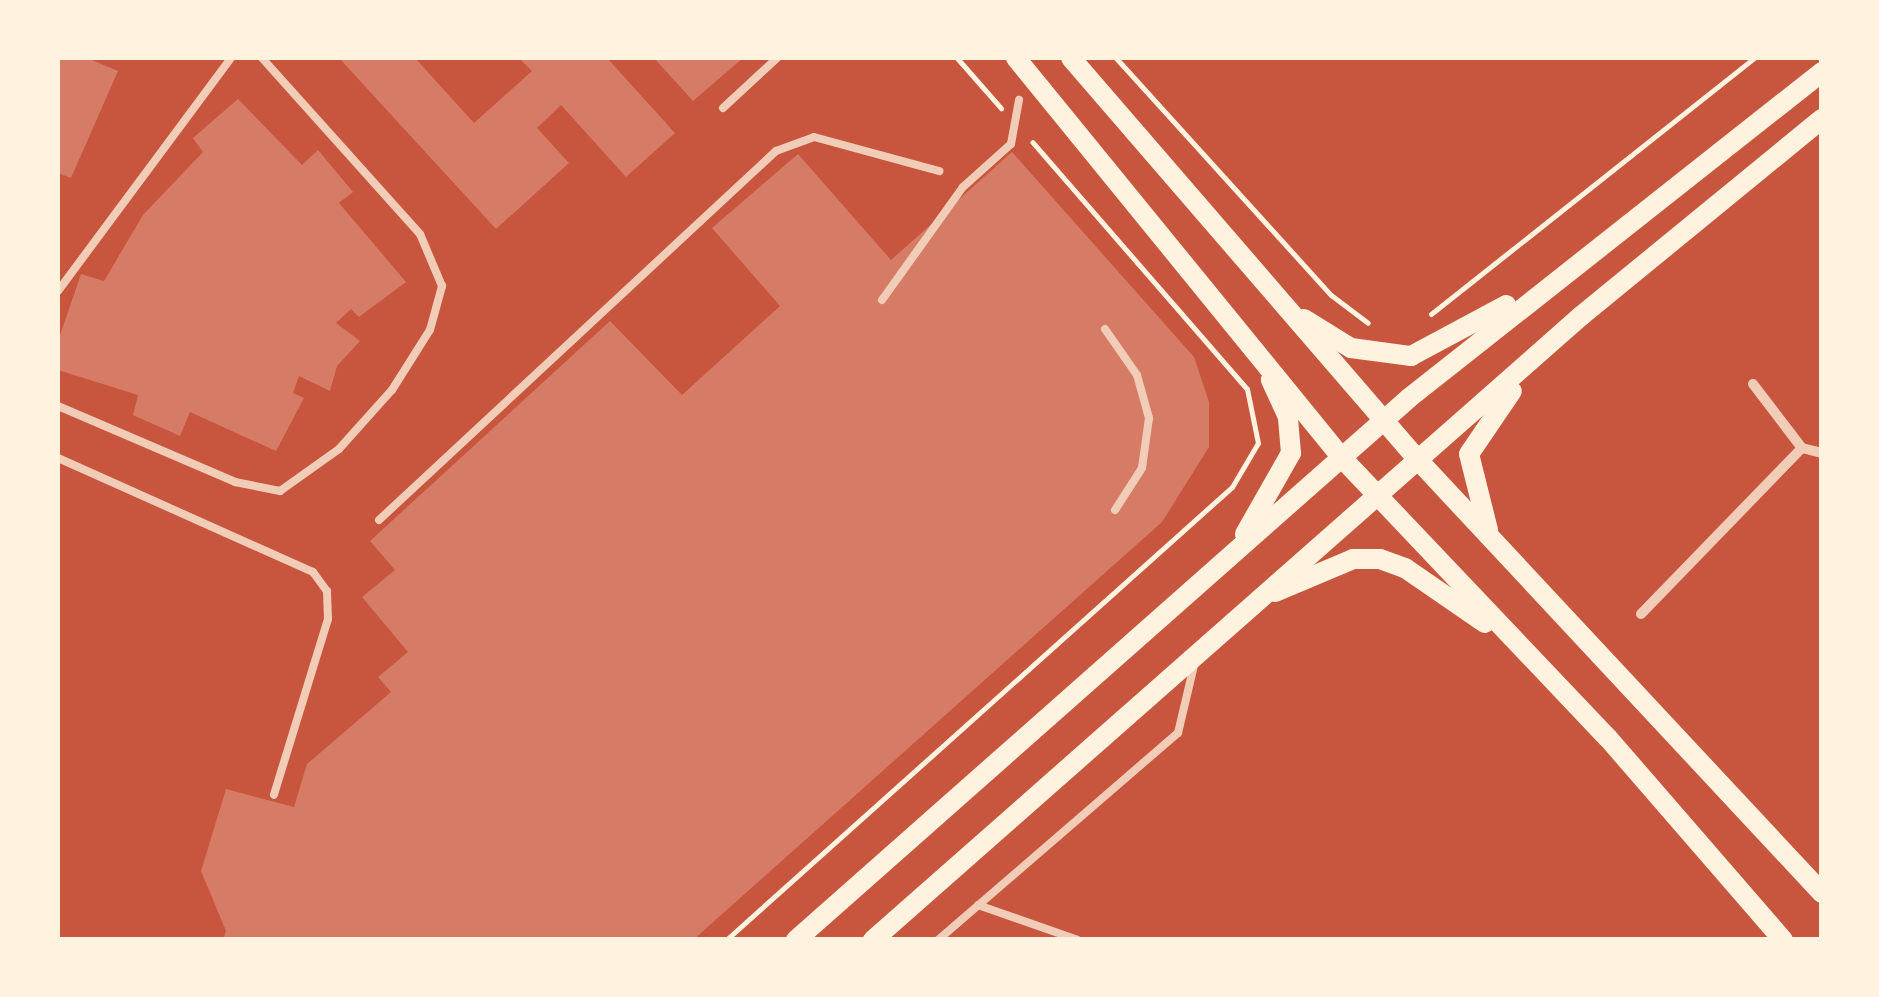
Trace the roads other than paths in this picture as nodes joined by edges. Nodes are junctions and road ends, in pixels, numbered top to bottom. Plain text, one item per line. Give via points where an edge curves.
1 (231, 58) edge
2 (262, 58) edge
3 (776, 58) edge
4 (1016, 58) edge
5 (1070, 58) edge
6 (1822, 72) edge
7 (1019, 100) dead end
8 (723, 108) dead end
9 (1822, 119) edge
10 (939, 171) dead end
11 (1586, 254) junction
12 (58, 291) edge
13 (882, 300) dead end
14 (1281, 304) junction
15 (1581, 316) junction
16 (1105, 329) dead end
17 (1245, 331) junction
18 (1753, 384) dead end
19 (58, 406) edge
20 (1384, 422) junction
21 (1802, 448) junction
22 (1822, 453) edge
23 (58, 458) edge
24 (1342, 458) junction
25 (1418, 461) junction
26 (1378, 496) junction
27 (1116, 510) dead end
28 (378, 520) dead end
29 (1492, 540) junction
30 (1227, 561) junction
31 (1245, 608) junction
32 (1642, 614) dead end
33 (1512, 640) junction
34 (1196, 651) junction
35 (274, 795) dead end
36 (1822, 893) edge
37 (978, 905) junction
38 (796, 940) edge
39 (873, 940) edge
40 (938, 940) edge
41 (1078, 940) edge
42 (1782, 940) edge

1 - 12 lane
2 - 19 lane via 420,234 442,286 430,330 392,390 339,449 280,491 234,482
3 - 8 lane
4 - 17 main road
5 - 14 main road
6 - 11 main road
7 - 13 lane via 1011,144 963,187
9 - 15 main road
10 - 28 lane via 814,137 776,151
11 - 14 main road via 1411,356 1351,348
11 - 20 main road
14 - 20 main road
15 - 25 main road
15 - 29 main road via 1474,440 1469,470
16 - 27 lane via 1136,375 1149,418 1142,468
17 - 24 main road
17 - 30 main road via 1288,417 1290,452 1272,494
18 - 21 street
20 - 24 main road
20 - 25 main road
21 - 22 street
21 - 32 street
23 - 35 lane via 298,564 328,591 328,619
24 - 26 main road
24 - 30 main road
25 - 26 main road
25 - 29 main road
26 - 31 main road
26 - 33 main road
29 - 36 main road
30 - 38 main road
31 - 33 main road via 1324,568 1380,559 1405,568
31 - 34 main road
33 - 42 main road via 1608,738
34 - 37 lane via 1178,733
34 - 39 main road
37 - 40 lane
37 - 41 lane

